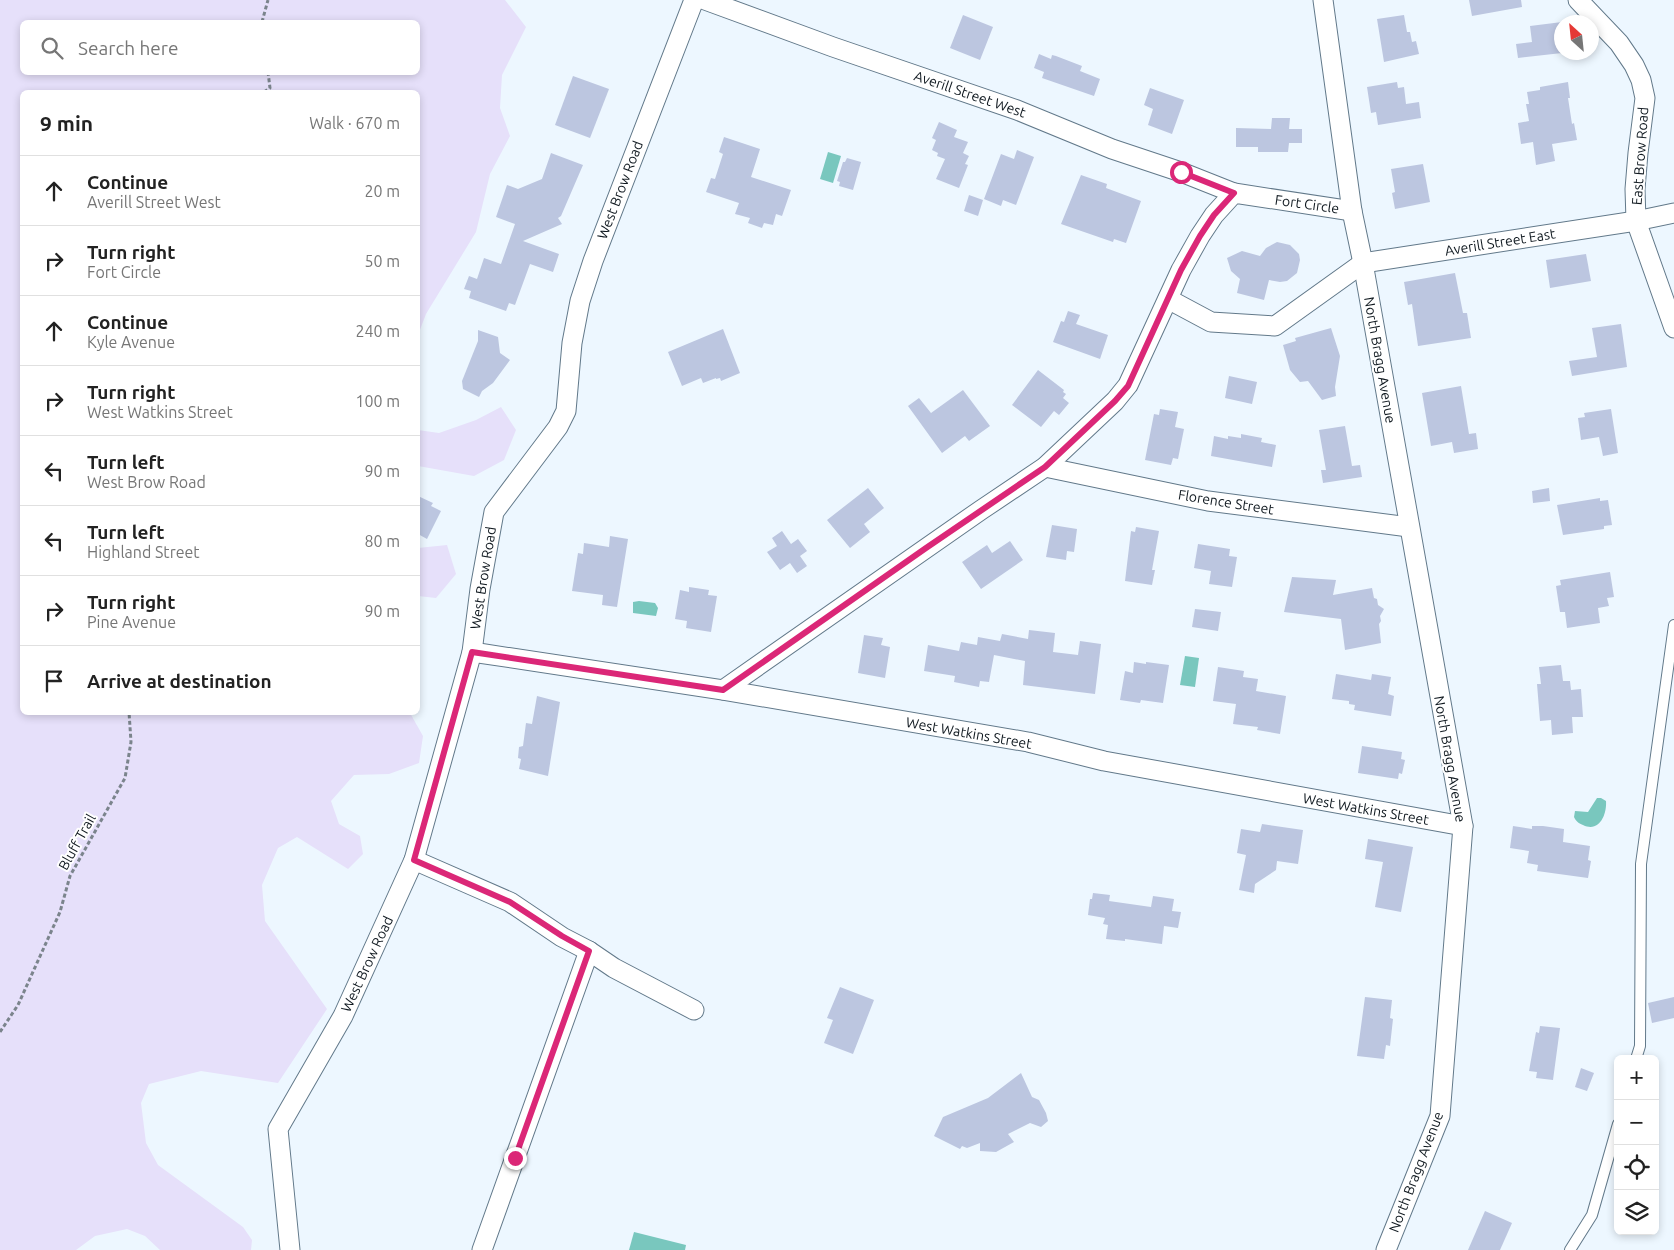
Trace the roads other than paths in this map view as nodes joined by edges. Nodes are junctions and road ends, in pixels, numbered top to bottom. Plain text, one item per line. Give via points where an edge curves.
1 (694, 0) edge
2 (705, 0) edge
3 (1324, 0) edge
4 (1578, 0) edge
5 (1234, 193) junction
6 (1352, 211) junction
7 (1674, 213) edge
8 (1636, 222) junction
9 (1363, 263) junction
10 (1168, 299) junction
11 (1674, 328) edge
12 (1045, 467) junction
13 (1409, 527) junction
14 (1674, 625) edge
15 (472, 652) junction
16 (723, 690) junction
17 (1462, 826) junction
18 (414, 860) junction
19 (589, 951) junction
20 (694, 1010) dead end
21 (1637, 1055) edge
22 (1614, 1138) edge
23 (290, 1250) edge
24 (482, 1250) edge
25 (1386, 1250) edge
26 (1570, 1250) edge

1 - 15 street, West Brow Road via 580,301 572,343 566,411 494,512
2 - 5 street, Averill Street West via 1017,110
3 - 6 street
4 - 8 street, East Brow Road via 1619,44 1641,80 1644,98 1636,171
5 - 6 street, Fort Circle
5 - 10 street via 1200,236
6 - 9 street, Fort Circle
7 - 8 street, Averill Street East
8 - 9 street, Averill Street East
8 - 11 street, East Brow Road
9 - 10 street via 1275,326 1211,322
9 - 13 street, North Bragg Avenue
10 - 12 street via 1128,386
12 - 13 street, Florence Street via 1208,501
12 - 16 street
13 - 17 street, North Bragg Avenue
14 - 21 lane via 1641,864 1640,1046
15 - 16 street, West Watkins Street
15 - 18 street, West Brow Road
16 - 17 street, West Watkins Street via 1028,742 1104,761
17 - 25 street, North Bragg Avenue via 1440,1116
18 - 19 street via 510,902
18 - 23 street, West Brow Road via 343,1016 278,1128
19 - 20 street via 614,968
19 - 24 street
22 - 26 lane via 1592,1215

